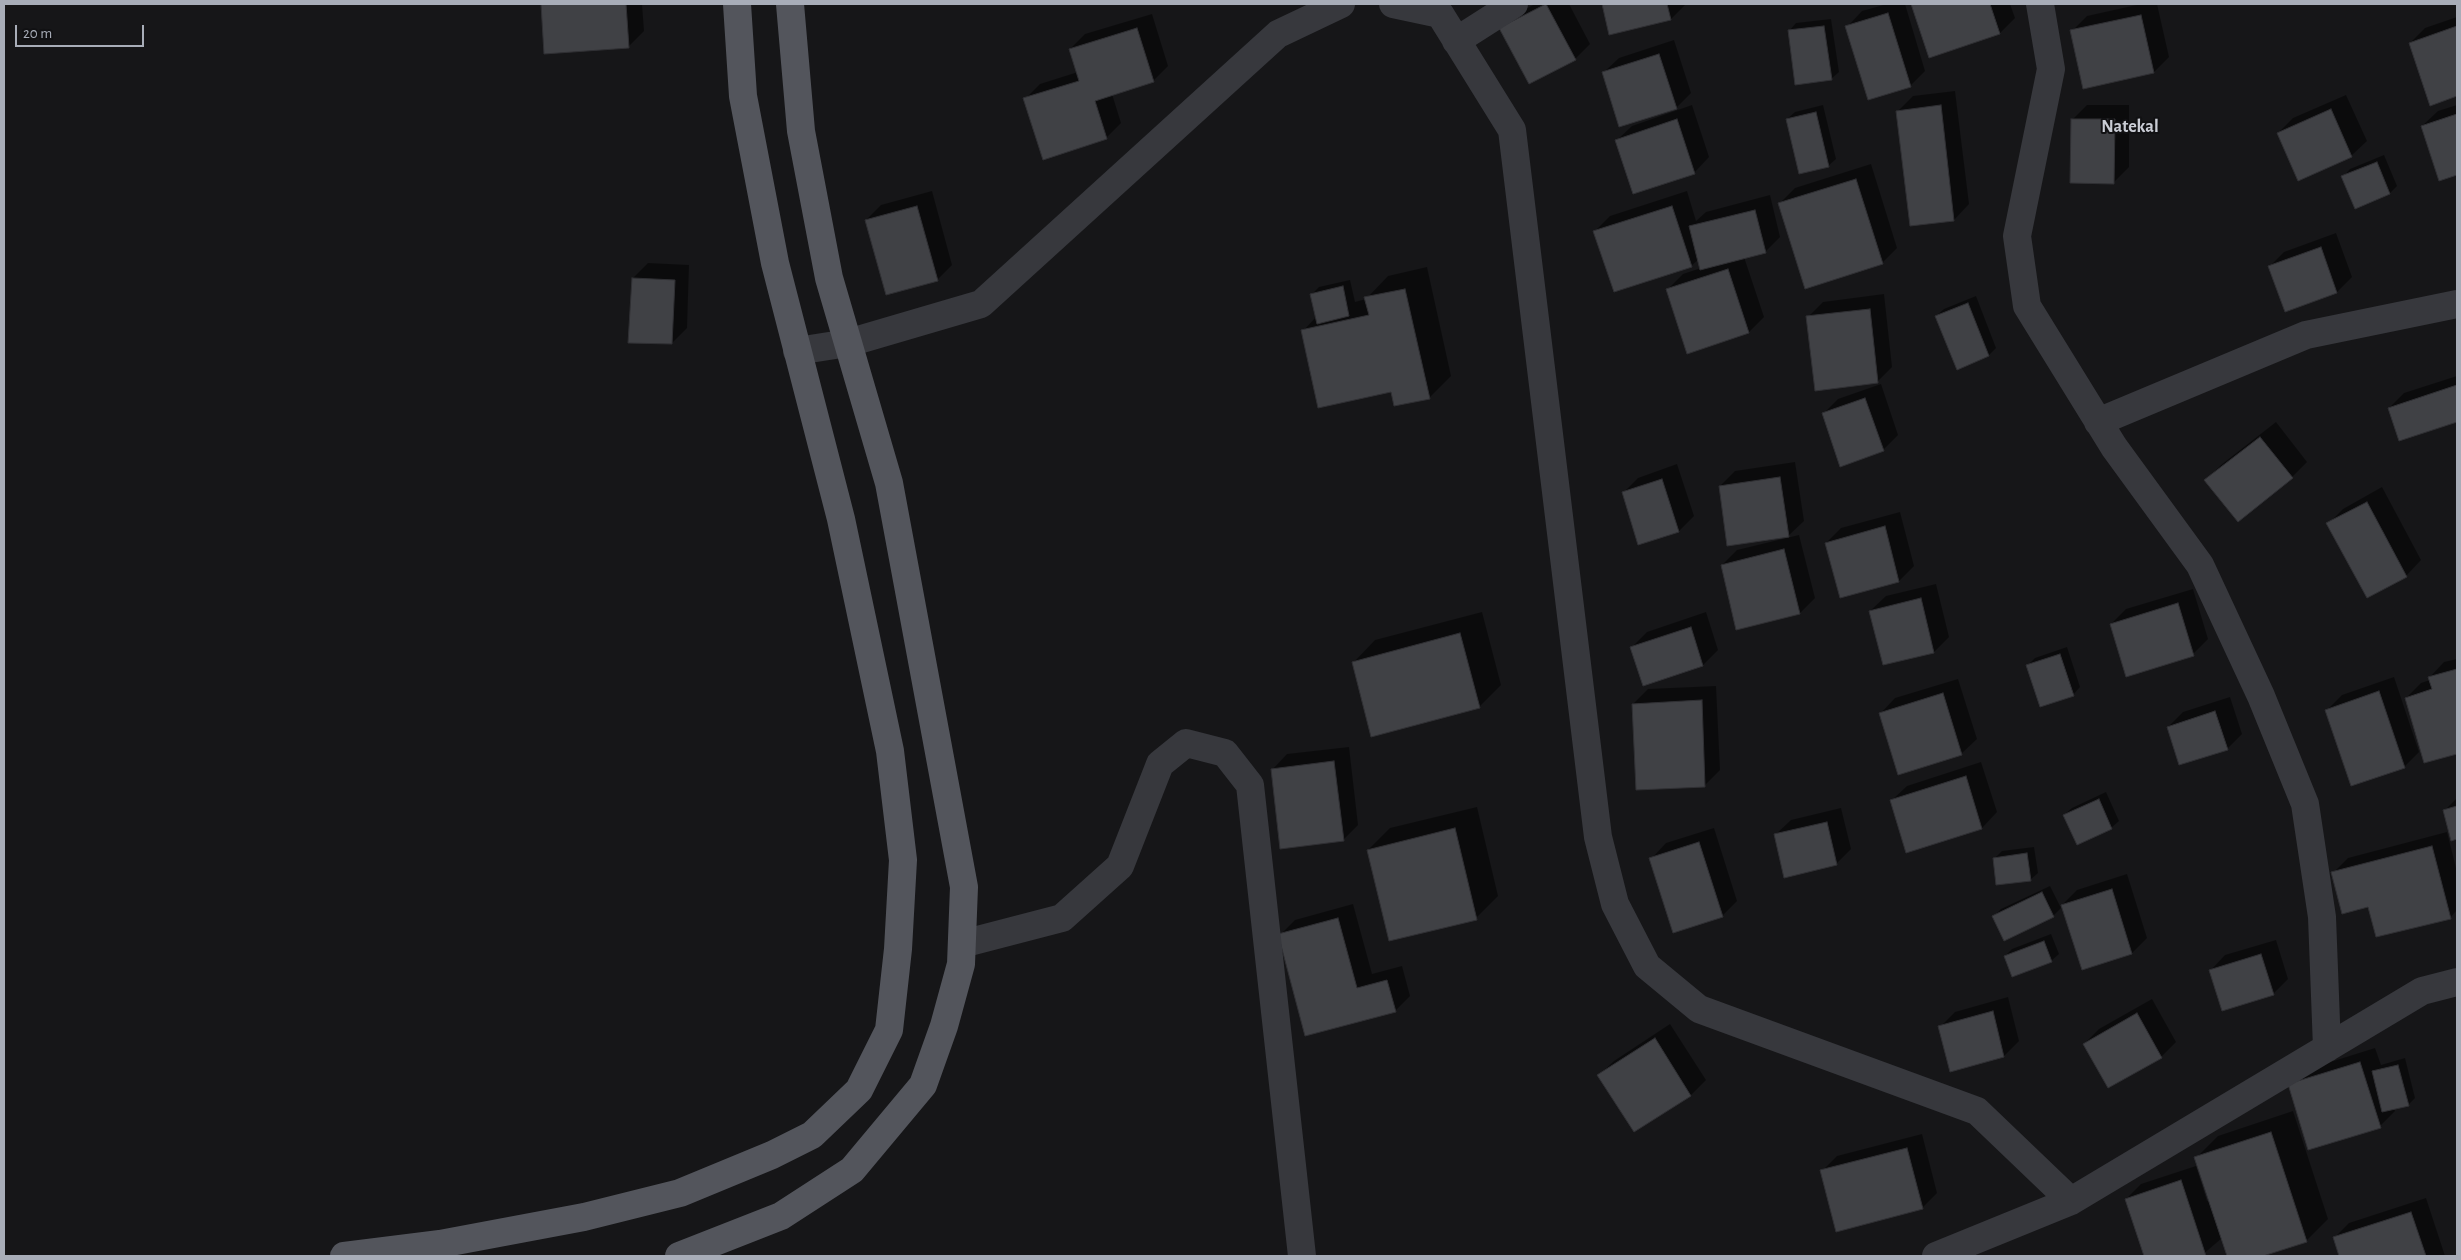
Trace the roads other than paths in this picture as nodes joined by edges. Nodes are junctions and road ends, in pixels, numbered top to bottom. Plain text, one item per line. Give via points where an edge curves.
1 (737, 4) edge
2 (790, 4) edge
3 (1341, 4) edge
4 (1393, 4) edge
5 (1514, 4) edge
6 (2040, 4) edge
7 (1456, 41) junction
8 (2457, 304) edge
9 (848, 343) junction
10 (797, 351) junction
11 (2098, 422) junction
12 (962, 944) junction
13 (2457, 982) edge
14 (2327, 1048) junction
15 (2071, 1201) junction
16 (344, 1256) edge
17 (679, 1256) edge
18 (1302, 1256) edge
19 (1936, 1256) edge

1 - 10 main road via 743,96 775,263
2 - 9 main road via 801,131 829,278
3 - 9 street via 1278,34 981,304
4 - 7 street via 1440,14
5 - 7 street
6 - 11 street via 2051,69 2017,236 2026,306
7 - 15 street via 1512,130 1598,837 1615,904 1647,966 1698,1009 1977,1112
8 - 11 street via 2306,335
9 - 10 street
9 - 12 main road via 889,483 964,887
10 - 16 main road via 841,518 890,751 903,860 897,958 889,1030 885,1039 859,1090 812,1135 680,1193 584,1217 440,1244
11 - 14 street via 2200,565 2261,696 2305,804 2322,917
12 - 17 main road via 961,964 944,1026 922,1085 852,1170 781,1216
12 - 18 street via 1062,918 1120,866 1160,764 1186,743 1225,752 1250,785
13 - 14 street via 2422,991
14 - 15 street
15 - 19 street

